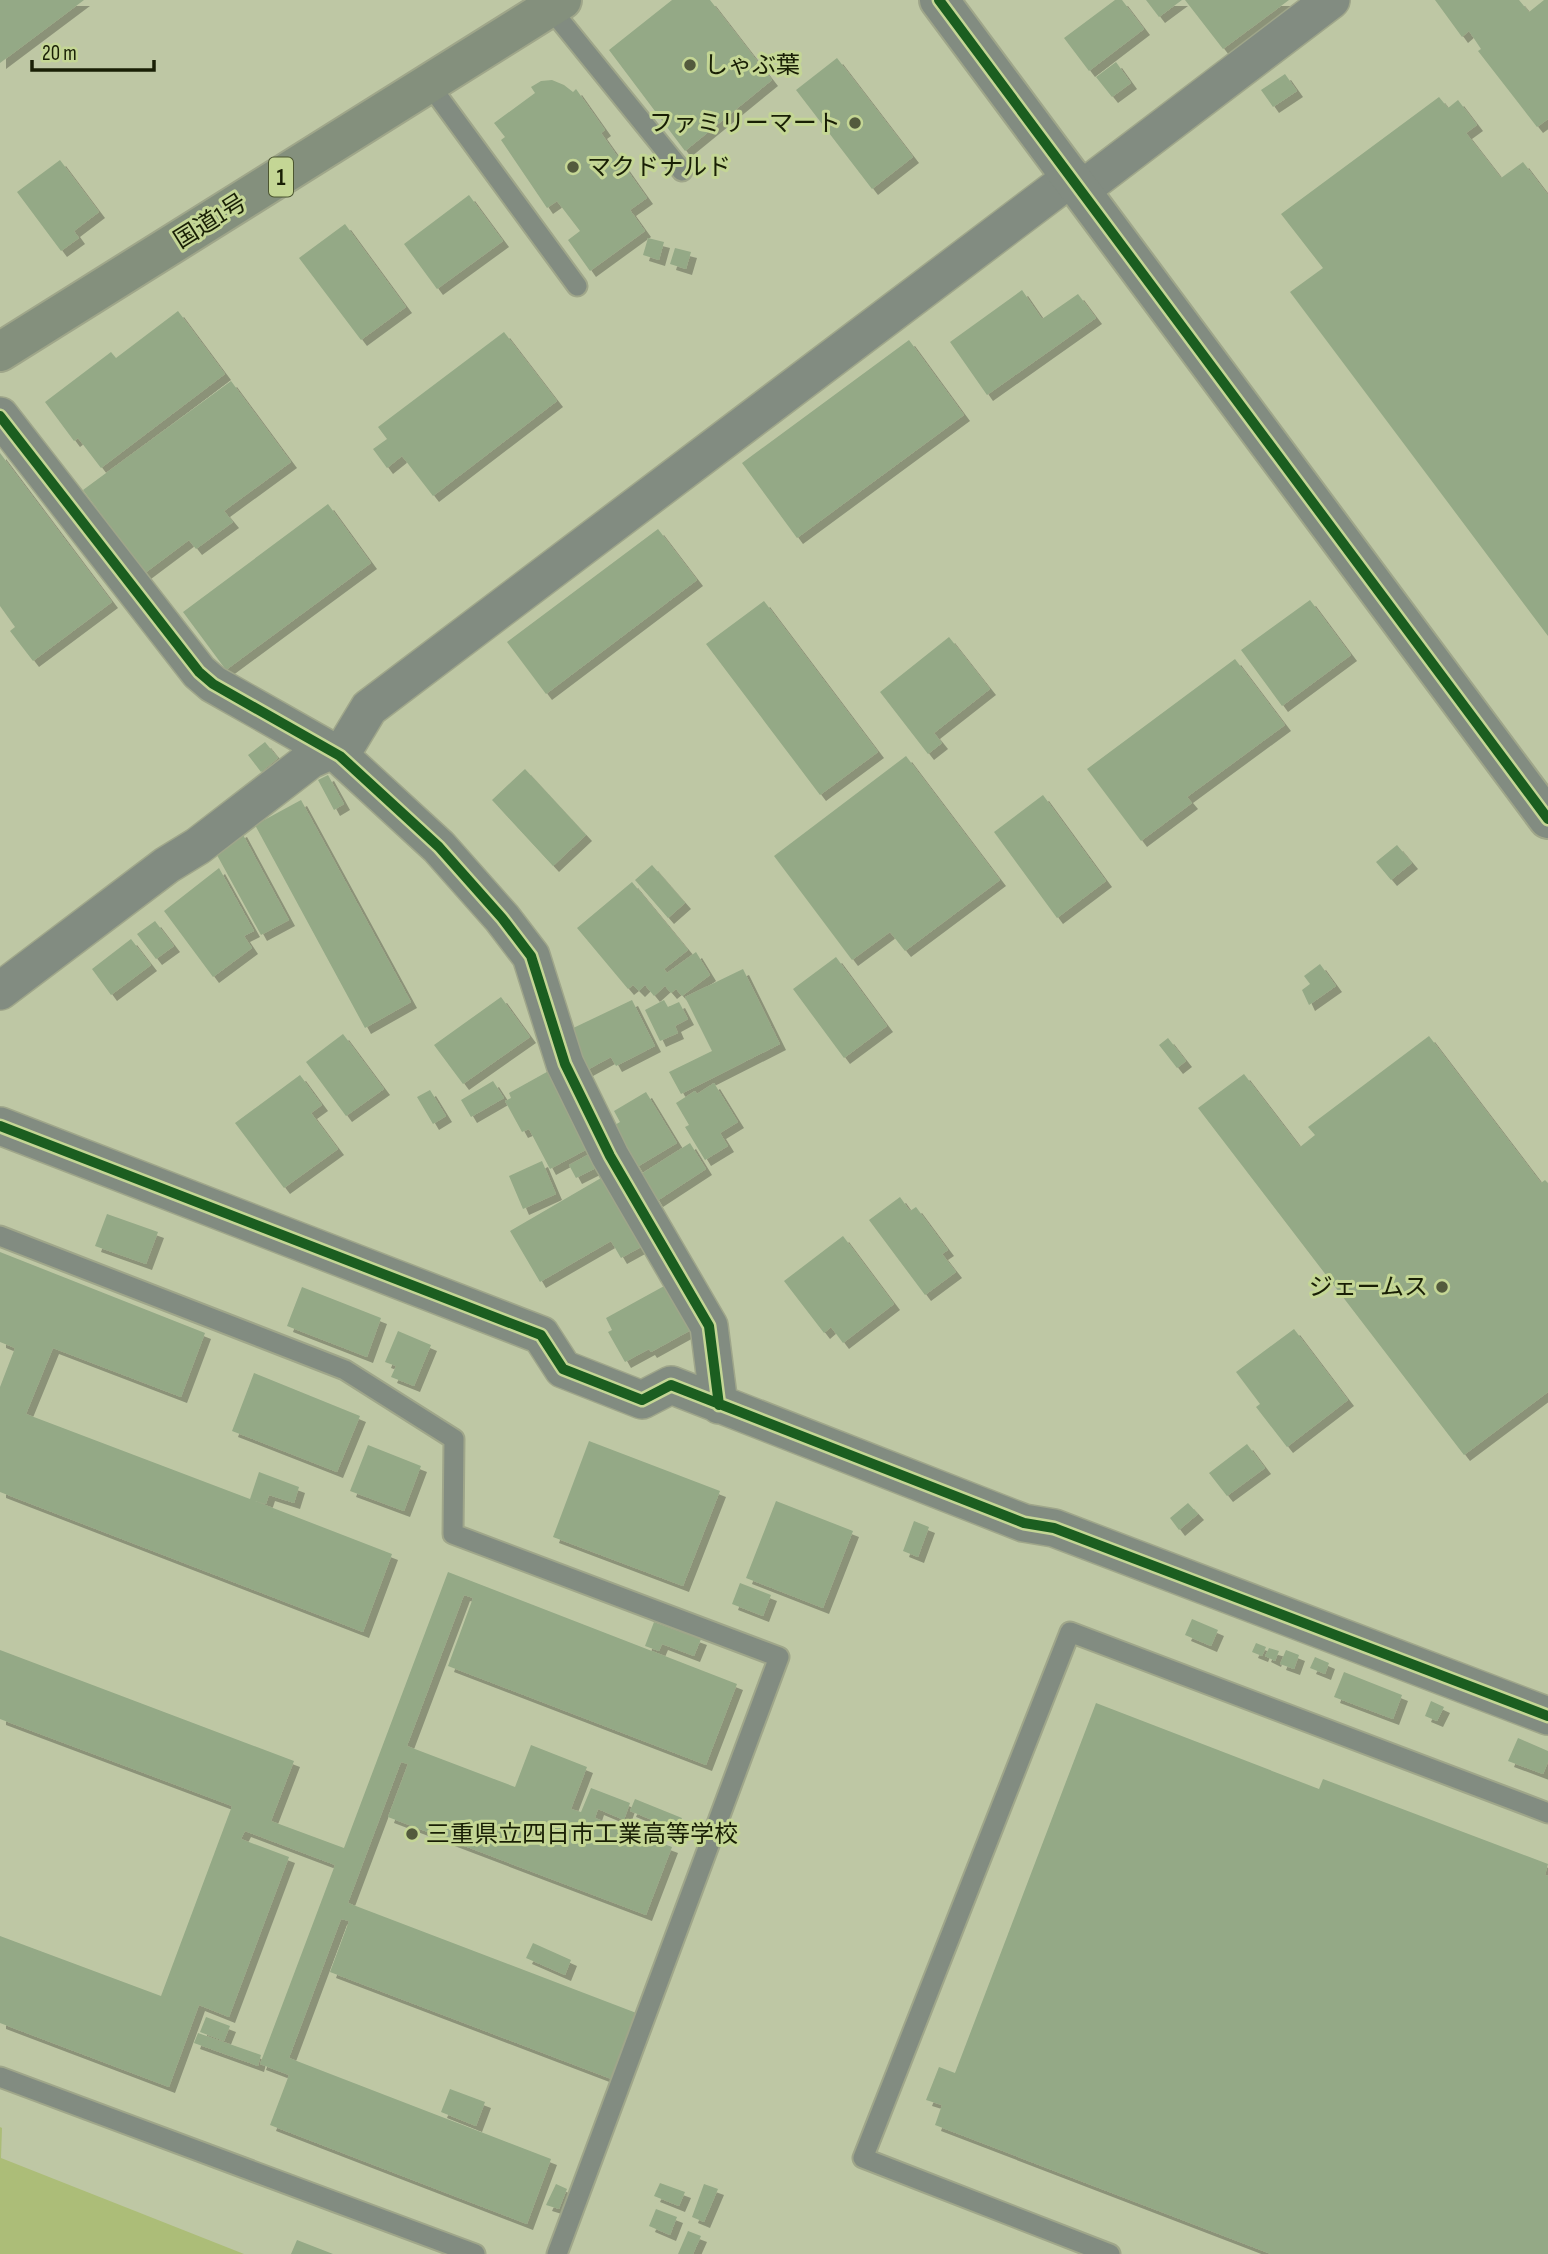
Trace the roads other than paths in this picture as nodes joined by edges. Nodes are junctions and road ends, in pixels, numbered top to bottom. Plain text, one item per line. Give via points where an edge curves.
1 (939, 0) edge
2 (1331, 0) edge
3 (556, 4) edge
4 (429, 84) junction
5 (682, 171) dead end
6 (1076, 183) junction
7 (577, 286) dead end
8 (0, 352) edge
9 (0, 416) edge
10 (335, 754) junction
11 (1548, 819) edge
12 (0, 991) edge
13 (0, 1126) edge
14 (0, 1236) edge
15 (719, 1405) junction
16 (1548, 1716) edge
17 (1548, 1813) edge
18 (0, 2077) edge
19 (475, 2254) edge
20 (557, 2254) edge
21 (1110, 2254) edge

1 - 6 street
2 - 6 street
3 - 4 highway, 国道1号 / 1
3 - 5 lane
4 - 7 lane
4 - 8 highway, 国道1号 / 1
6 - 10 street via 369,708
6 - 11 street
9 - 10 street via 199,672
10 - 12 street via 310,760
10 - 15 street via 439,847 531,956 565,1064 610,1156 709,1326
13 - 15 street via 541,1335 563,1368 642,1400 671,1385
14 - 20 lane via 345,1370 453,1439 453,1534 779,1657
15 - 16 street
17 - 21 lane via 1070,1632 863,2158
18 - 19 lane

